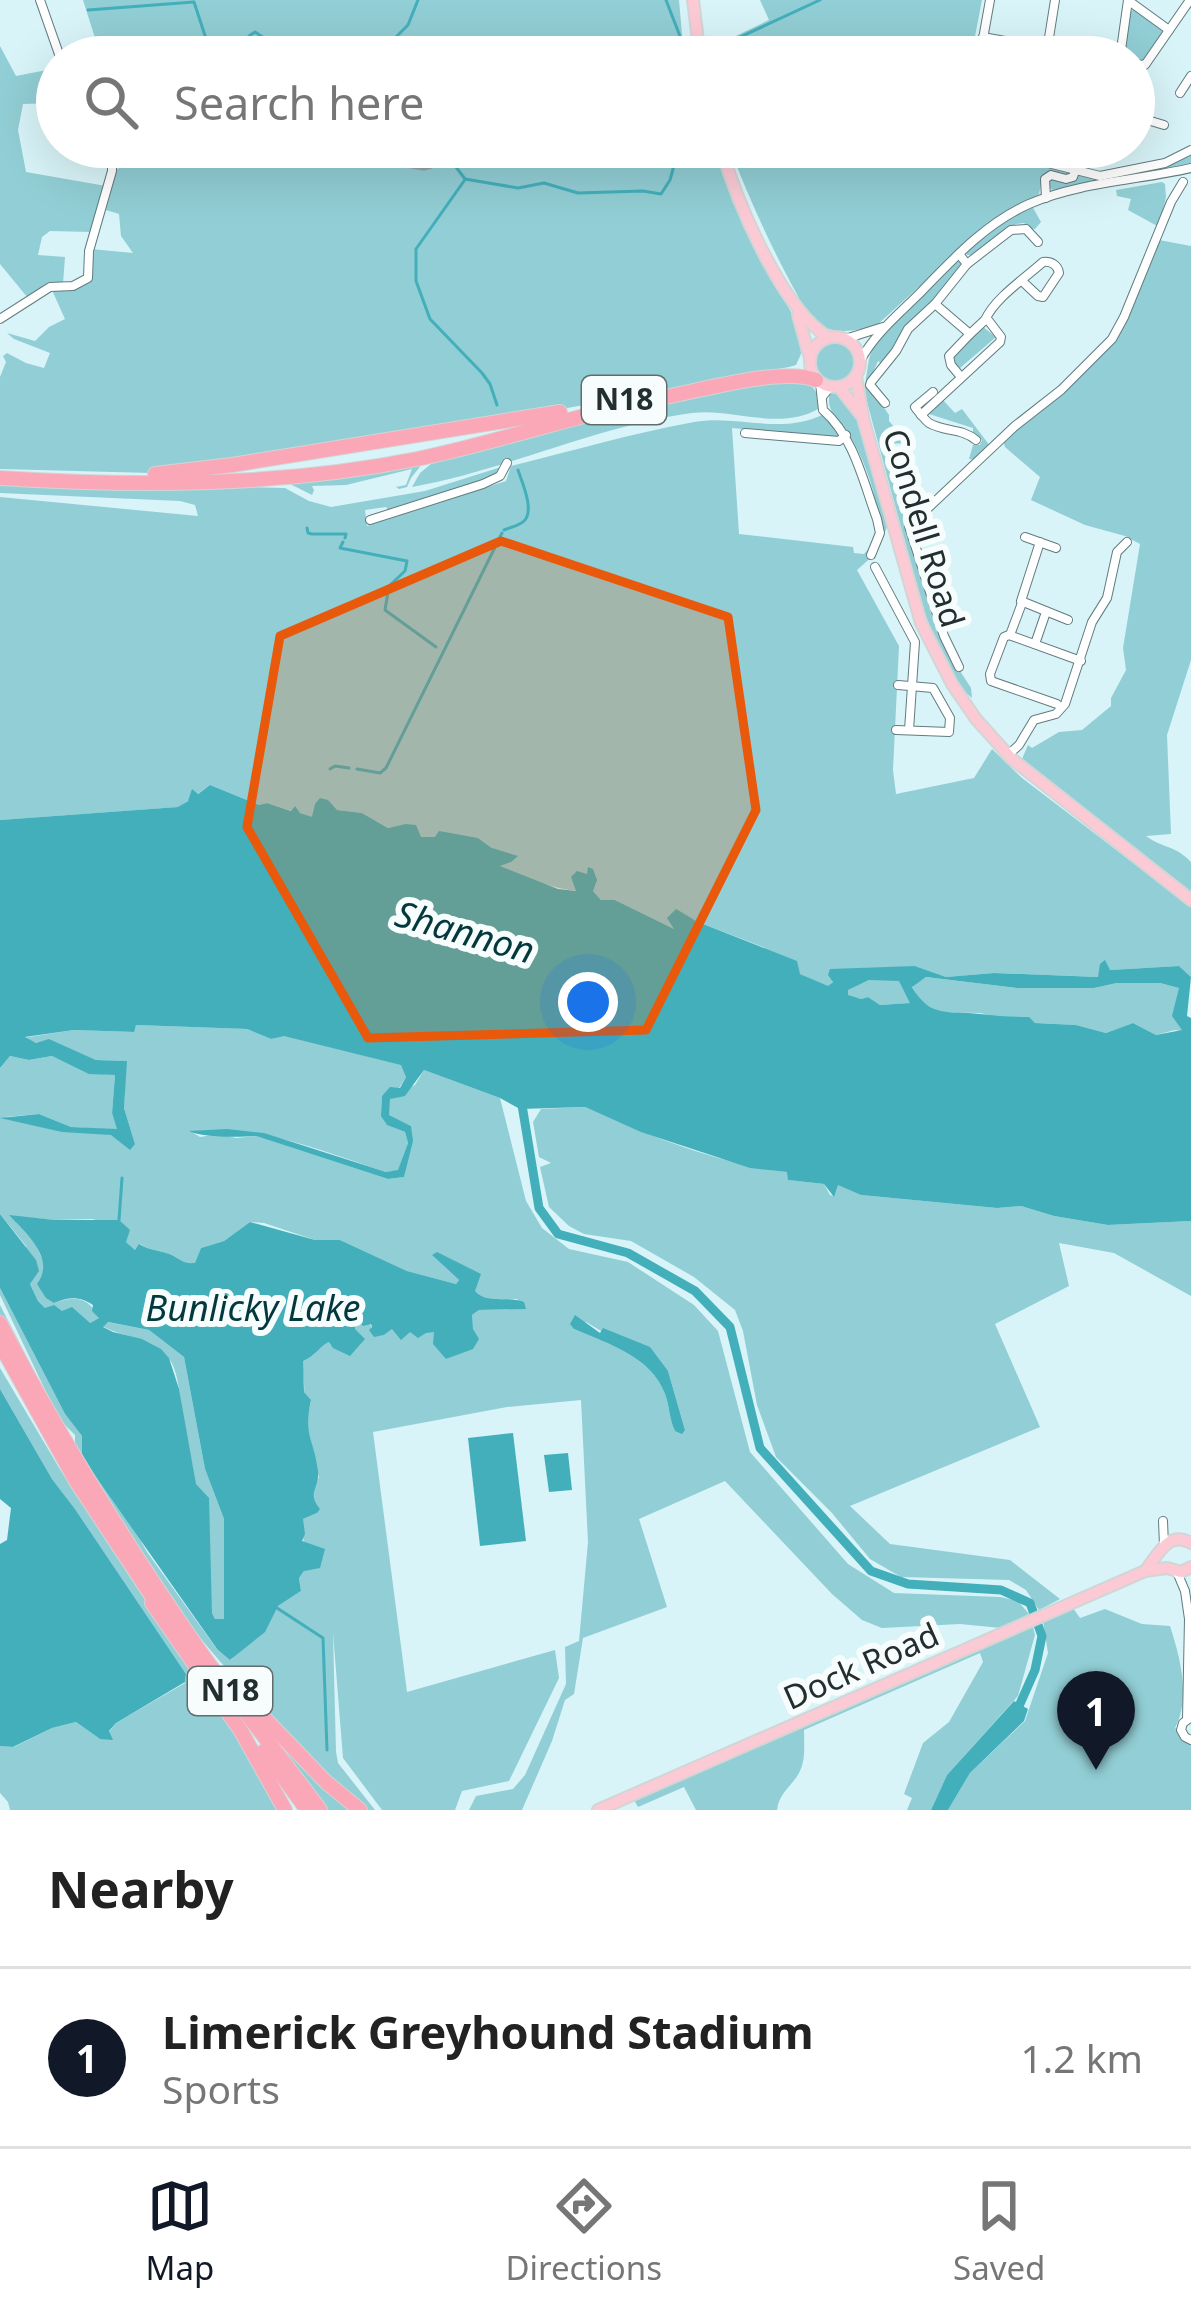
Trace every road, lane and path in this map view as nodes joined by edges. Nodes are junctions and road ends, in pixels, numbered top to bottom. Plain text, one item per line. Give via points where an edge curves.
1 (40, 0) edge
2 (693, 0) edge
3 (990, 0) edge
4 (1055, 0) edge
5 (1190, 0) edge
6 (1129, 4) edge
7 (1168, 30) junction
8 (53, 36) edge
9 (697, 36) edge
10 (983, 36) edge
11 (1048, 36) edge
12 (1124, 36) edge
13 (1155, 50) edge
14 (1191, 76) edge
15 (1180, 93) dead end
16 (1155, 122) edge
17 (1164, 125) dead end
18 (1191, 150) edge
19 (1155, 166) edge
20 (112, 168) edge
21 (728, 168) edge
22 (1066, 168) edge
23 (1078, 168) edge
24 (1146, 168) edge
25 (1077, 171) junction
26 (1185, 177) edge
27 (1046, 198) junction
28 (1037, 236) dead end
29 (958, 254) junction
30 (968, 264) junction
31 (1022, 280) junction
32 (935, 304) junction
33 (795, 305) junction
34 (0, 319) edge
35 (985, 320) junction
36 (884, 327) junction
37 (970, 334) junction
38 (828, 338) junction
39 (845, 339) junction
40 (809, 360) junction
41 (860, 361) junction
42 (856, 376) junction
43 (961, 377) junction
44 (825, 387) junction
45 (933, 392) dead end
46 (885, 403) dead end
47 (921, 415) junction
48 (863, 418) junction
49 (745, 433) dead end
50 (846, 435) junction
51 (976, 440) dead end
52 (506, 463) dead end
53 (0, 475) edge
54 (370, 520) dead end
55 (1025, 537) dead end
56 (1040, 542) junction
57 (1127, 542) dead end
58 (1056, 548) dead end
59 (872, 555) dead end
60 (875, 567) dead end
61 (1022, 602) junction
62 (1046, 612) junction
63 (1068, 620) dead end
64 (1010, 635) junction
65 (1035, 644) junction
66 (1081, 661) junction
67 (959, 667) dead end
68 (948, 677) junction
69 (898, 685) dead end
70 (911, 686) junction
71 (933, 688) junction
72 (1049, 705) dead end
73 (896, 730) dead end
74 (909, 730) junction
75 (1008, 755) junction
76 (1191, 900) edge
77 (0, 1322) edge
78 (0, 1344) edge
79 (1191, 1543) edge
80 (1167, 1545) junction
81 (1191, 1567) edge
82 (138, 1568) junction
83 (1172, 1570) junction
84 (1145, 1571) junction
85 (1185, 1591) junction
86 (1189, 1714) edge
87 (1190, 1740) edge
88 (285, 1810) edge
89 (307, 1810) edge
90 (320, 1810) edge
91 (359, 1810) edge
92 (598, 1810) edge

1 - 8 street
2 - 9 main road
3 - 10 street
4 - 11 street
5 - 7 street
6 - 7 street
6 - 12 street
7 - 13 street
14 - 15 street
16 - 17 street
18 - 19 street
20 - 34 street via 85,281 46,289
21 - 33 main road
22 - 25 street
23 - 25 street
24 - 25 street
25 - 27 street via 1046,179
26 - 27 street
26 - 67 street via 1112,339 909,526
27 - 29 street via 1008,215
28 - 30 street via 1012,230
29 - 30 street
29 - 36 street
30 - 32 street
31 - 31 street via 1043,262 1058,268 1043,297
31 - 35 street
32 - 37 street
32 - 46 street via 871,382
33 - 38 main road
33 - 40 main road
35 - 37 street
35 - 43 street via 1000,342
36 - 39 street
36 - 41 street
37 - 43 street via 949,356
38 - 39 main road
38 - 40 main road
39 - 41 main road
40 - 44 main road
40 - 53 highway, N18 via 796,369 587,408 232,466 118,477
41 - 42 main road
42 - 44 main road
42 - 48 main road, Condell Road
43 - 47 street
44 - 48 main road
44 - 50 street via 824,410
44 - 53 highway, N18 via 792,375 733,384 310,477 124,483
45 - 47 street via 915,407
47 - 51 street
48 - 68 main road, Condell Road via 921,623
49 - 50 street via 839,441
50 - 59 street via 877,519
52 - 54 street via 483,484
55 - 56 street
56 - 58 street
56 - 61 street
57 - 66 street
60 - 70 street via 915,642
61 - 62 street
61 - 64 street
62 - 63 street
62 - 65 street
64 - 65 street
64 - 72 street via 989,678
65 - 66 street
66 - 75 street via 1063,709 1034,720
68 - 71 street
68 - 75 main road, Condell Road
69 - 70 street
70 - 71 street
70 - 74 street
71 - 74 street via 949,732
73 - 74 street
75 - 76 main road, Condell Road
77 - 82 highway, N18
78 - 82 highway, N18 via 76,1480
79 - 80 main road
80 - 83 main road via 1161,1560
80 - 84 main road, Dock Road
81 - 83 main road, Dock Road
81 - 85 street
82 - 88 highway, N18 via 140,1586 242,1731
82 - 89 highway, N18
82 - 90 highway, N18
82 - 91 highway, N18 via 235,1687
83 - 84 main road, Dock Road
83 - 85 street
84 - 92 main road, Dock Road
85 - 86 street
86 - 87 street via 1181,1730

